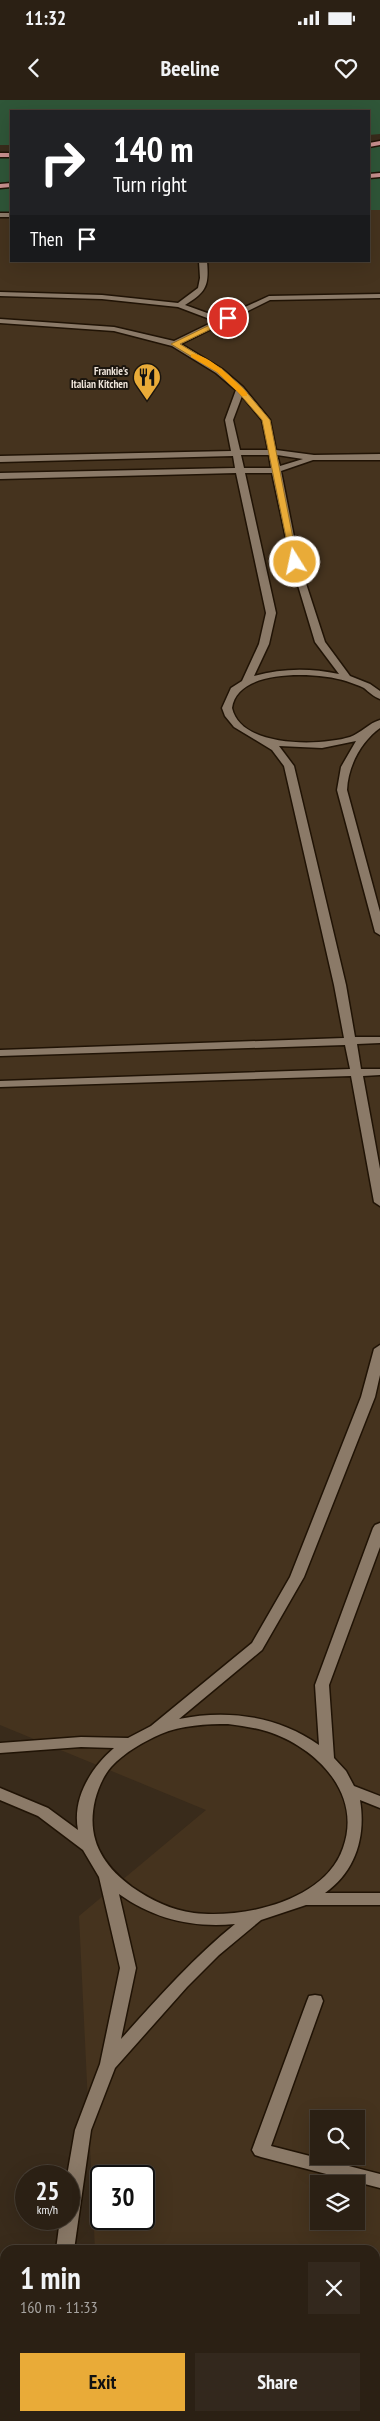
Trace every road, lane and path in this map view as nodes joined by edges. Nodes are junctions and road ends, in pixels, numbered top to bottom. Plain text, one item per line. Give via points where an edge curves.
1 (203, 262) edge
2 (0, 294) edge
3 (380, 296) edge
4 (179, 305) junction
5 (0, 321) edge
6 (221, 322) junction
7 (28, 323) junction
8 (0, 326) edge
9 (174, 344) junction
10 (240, 389) junction
11 (271, 452) junction
12 (236, 454) junction
13 (380, 456) edge
14 (314, 458) junction
15 (0, 460) edge
16 (276, 470) junction
17 (238, 471) junction
18 (0, 476) edge
19 (346, 676) junction
20 (246, 683) junction
21 (363, 683) junction
22 (380, 685) edge
23 (380, 696) edge
24 (380, 723) edge
25 (369, 732) junction
26 (262, 738) junction
27 (380, 932) edge
28 (380, 1040) edge
29 (350, 1042) junction
30 (0, 1053) edge
31 (380, 1072) edge
32 (355, 1073) junction
33 (0, 1084) edge
34 (380, 1202) edge
35 (380, 1348) edge
36 (380, 1528) edge
37 (156, 1730) junction
38 (130, 1743) junction
39 (0, 1748) edge
40 (327, 1758) junction
41 (351, 1791) junction
42 (0, 1794) edge
43 (380, 1802) edge
44 (88, 1846) junction
45 (107, 1876) junction
46 (307, 1899) junction
47 (380, 1899) edge
48 (254, 1918) junction
49 (315, 2001) dead end
50 (108, 2064) junction
51 (77, 2165) edge
52 (380, 2181) edge
53 (68, 2230) edge
54 (66, 2245) edge

1 - 4 street via 205,283 201,293
2 - 4 street via 102,297
3 - 6 street via 269,298
4 - 6 street
5 - 7 street
6 - 9 street
7 - 8 street
7 - 9 street via 114,329
9 - 10 street via 219,371
10 - 11 street via 266,420
10 - 12 street via 228,420
11 - 12 street
11 - 14 street
11 - 16 street
12 - 15 street
12 - 17 street
13 - 14 street
14 - 16 street
16 - 17 street
16 - 19 street via 295,562 320,642
17 - 18 street
17 - 20 street via 271,613 264,644
19 - 20 street via 326,672 290,672 263,676
19 - 21 street
20 - 26 street via 232,693 227,705 230,718 242,730
21 - 22 street
21 - 23 street
24 - 25 street
25 - 26 street via 352,739 315,745 284,744
25 - 27 street via 353,750 342,779 342,790
26 - 29 street via 275,748 288,766 340,985
28 - 29 street
29 - 30 street
29 - 32 street
31 - 32 street
32 - 33 street
32 - 34 street
35 - 37 street via 368,1397 297,1577 257,1646
36 - 40 street via 322,1685
37 - 38 street
37 - 40 street via 192,1720 228,1719 256,1723 298,1737
38 - 39 street via 80,1742
38 - 44 street via 105,1764 90,1790 84,1818
40 - 41 street
41 - 43 street
41 - 46 street via 357,1820 351,1850 333,1877
42 - 44 street via 43,1812
44 - 45 street
45 - 48 street via 136,1899 172,1914 213,1921
45 - 50 street via 128,1968
46 - 47 street
46 - 48 street
48 - 50 street via 213,1951 181,1983
49 - 52 street via 261,2150
50 - 51 street via 83,2130
53 - 54 street

